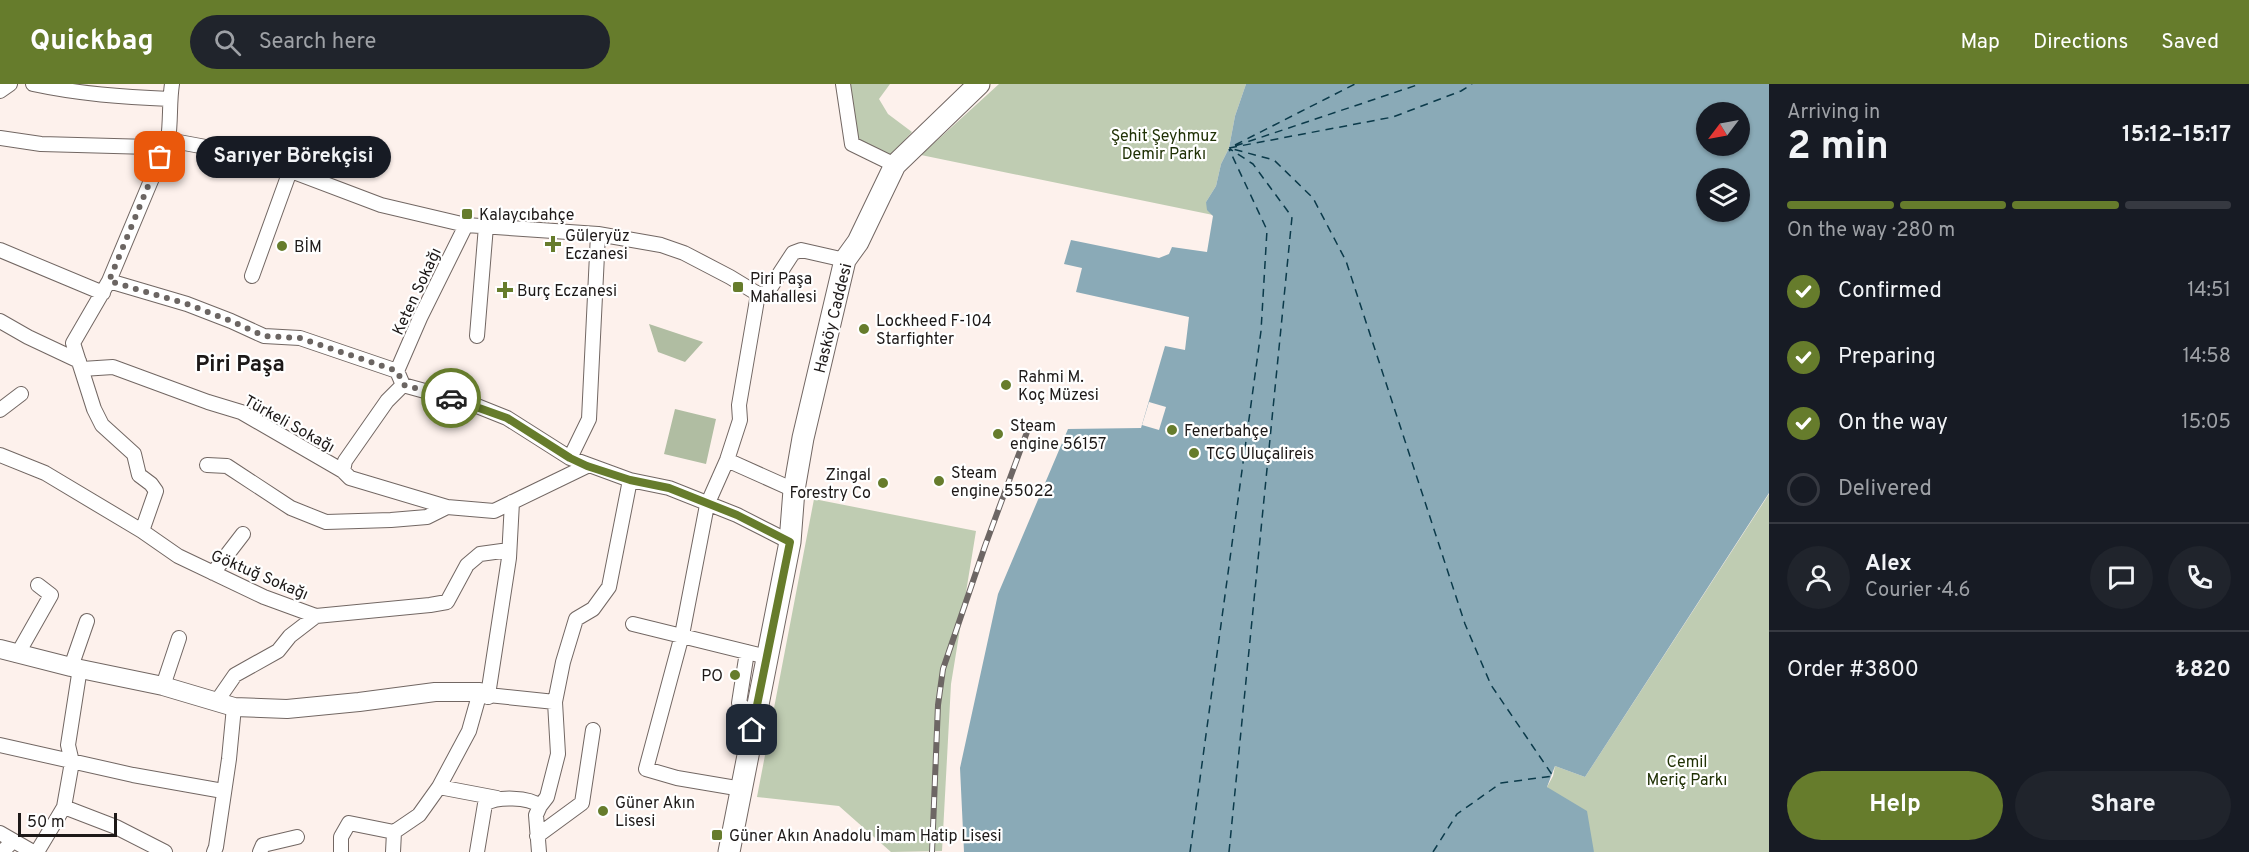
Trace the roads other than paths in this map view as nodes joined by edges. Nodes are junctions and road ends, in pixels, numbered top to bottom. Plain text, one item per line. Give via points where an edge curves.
1 (10, 84) edge
2 (33, 84) edge
3 (172, 84) edge
4 (843, 84) edge
5 (973, 86) edge
6 (0, 91) edge
7 (170, 99) junction
8 (0, 138) edge
9 (168, 140) junction
10 (896, 165) junction
11 (290, 171) junction
12 (466, 225) junction
13 (486, 226) junction
14 (598, 234) junction
15 (0, 250) edge
16 (845, 260) junction
17 (252, 276) dead end
18 (106, 287) junction
19 (758, 294) junction
20 (0, 321) edge
21 (477, 336) dead end
22 (81, 365) junction
23 (397, 371) junction
24 (404, 385) junction
25 (21, 394) dead end
26 (0, 410) edge
27 (0, 455) edge
28 (570, 458) junction
29 (727, 460) junction
30 (207, 465) dead end
31 (587, 466) junction
32 (343, 471) junction
33 (630, 480) junction
34 (794, 490) junction
35 (512, 502) junction
36 (707, 505) junction
37 (447, 507) junction
38 (142, 531) junction
39 (243, 534) dead end
40 (790, 542) junction
41 (509, 550) junction
42 (213, 573) junction
43 (38, 585) dead end
44 (316, 616) junction
45 (87, 621) dead end
46 (633, 624) dead end
47 (682, 635) junction
48 (178, 638) dead end
49 (6, 651) edge
50 (757, 655) junction
51 (76, 667) junction
52 (163, 686) junction
53 (484, 694) junction
54 (555, 702) junction
55 (226, 704) junction
56 (594, 730) dead end
57 (0, 745) edge
58 (72, 762) junction
59 (439, 787) junction
60 (742, 789) junction
61 (223, 791) junction
62 (497, 798) junction
63 (540, 806) junction
64 (64, 807) junction
65 (394, 832) junction
66 (0, 833) edge
67 (537, 836) junction
68 (297, 837) dead end
69 (13, 841) junction
70 (217, 850) edge
71 (2, 852) edge
72 (35, 852) edge
73 (165, 852) edge
74 (260, 852) edge
75 (341, 852) edge
76 (393, 852) edge
77 (477, 852) edge
78 (539, 852) edge
79 (729, 852) edge

1 - 6 street
2 - 7 street via 73,93
3 - 7 street
4 - 10 street via 852,144
5 - 10 main road, Hasköy Caddesi
7 - 9 street
8 - 9 street via 41,144 150,147
9 - 11 street via 249,155
9 - 18 street
10 - 16 main road, Hasköy Caddesi
11 - 12 street via 381,205
11 - 17 street
12 - 13 street
12 - 23 street, Keten Sokağı
13 - 14 street
13 - 21 street
14 - 19 street via 684,253
14 - 28 street via 589,419
15 - 18 street
16 - 19 street via 801,250 793,253 767,293
16 - 34 main road, Hasköy Caddesi
18 - 22 street via 73,343
18 - 23 street via 187,304 264,336 300,338
19 - 29 street via 739,405 740,420
20 - 22 street
22 - 32 street, Türkeli Sokağı via 112,367 241,412
22 - 38 street via 102,425 134,454 139,475 156,491
23 - 24 street
24 - 28 street via 507,418
24 - 32 street via 387,401 345,461
25 - 26 street
27 - 38 street, Göktuğ Sokağı via 45,473
28 - 31 street
29 - 34 street
29 - 36 street
30 - 37 street via 227,466 291,508 326,522 426,517
31 - 33 street
31 - 35 street
32 - 37 street, Türkeli Sokağı via 351,478
33 - 36 street via 669,488
33 - 54 street via 609,587 593,609 576,619
34 - 40 main road, Hasköy Caddesi
35 - 37 street via 494,511
35 - 41 street
36 - 40 street via 737,515
36 - 47 street
38 - 42 street, Göktuğ Sokağı via 178,556
39 - 42 street
40 - 50 main road, Hasköy Caddesi
41 - 44 street, Göktuğ Sokağı via 482,552 467,565 447,602
41 - 53 street
42 - 44 street, Göktuğ Sokağı
43 - 49 street via 51,595
44 - 55 street via 278,651 235,675
45 - 51 street
46 - 47 street
47 - 50 street
47 - 60 street via 645,769
48 - 52 street
49 - 51 street
50 - 60 main road, Hasköy Caddesi via 754,717
51 - 52 street
51 - 58 street via 68,745
52 - 55 street
53 - 54 street
53 - 55 street via 435,692 287,709
53 - 59 street via 470,730
54 - 63 street via 558,754 547,797
55 - 61 street via 229,759
56 - 67 street via 582,803
57 - 58 street
58 - 61 street
58 - 64 street
59 - 62 street
59 - 65 street via 419,815
60 - 79 main road, Hasköy Caddesi
61 - 70 street
62 - 63 street via 535,801
62 - 77 street via 485,804
63 - 67 street via 536,815
64 - 72 street
64 - 73 street
65 - 75 street via 349,823 341,837
65 - 76 street
66 - 69 street
67 - 78 street
68 - 74 street via 263,845
69 - 71 street
69 - 72 street

